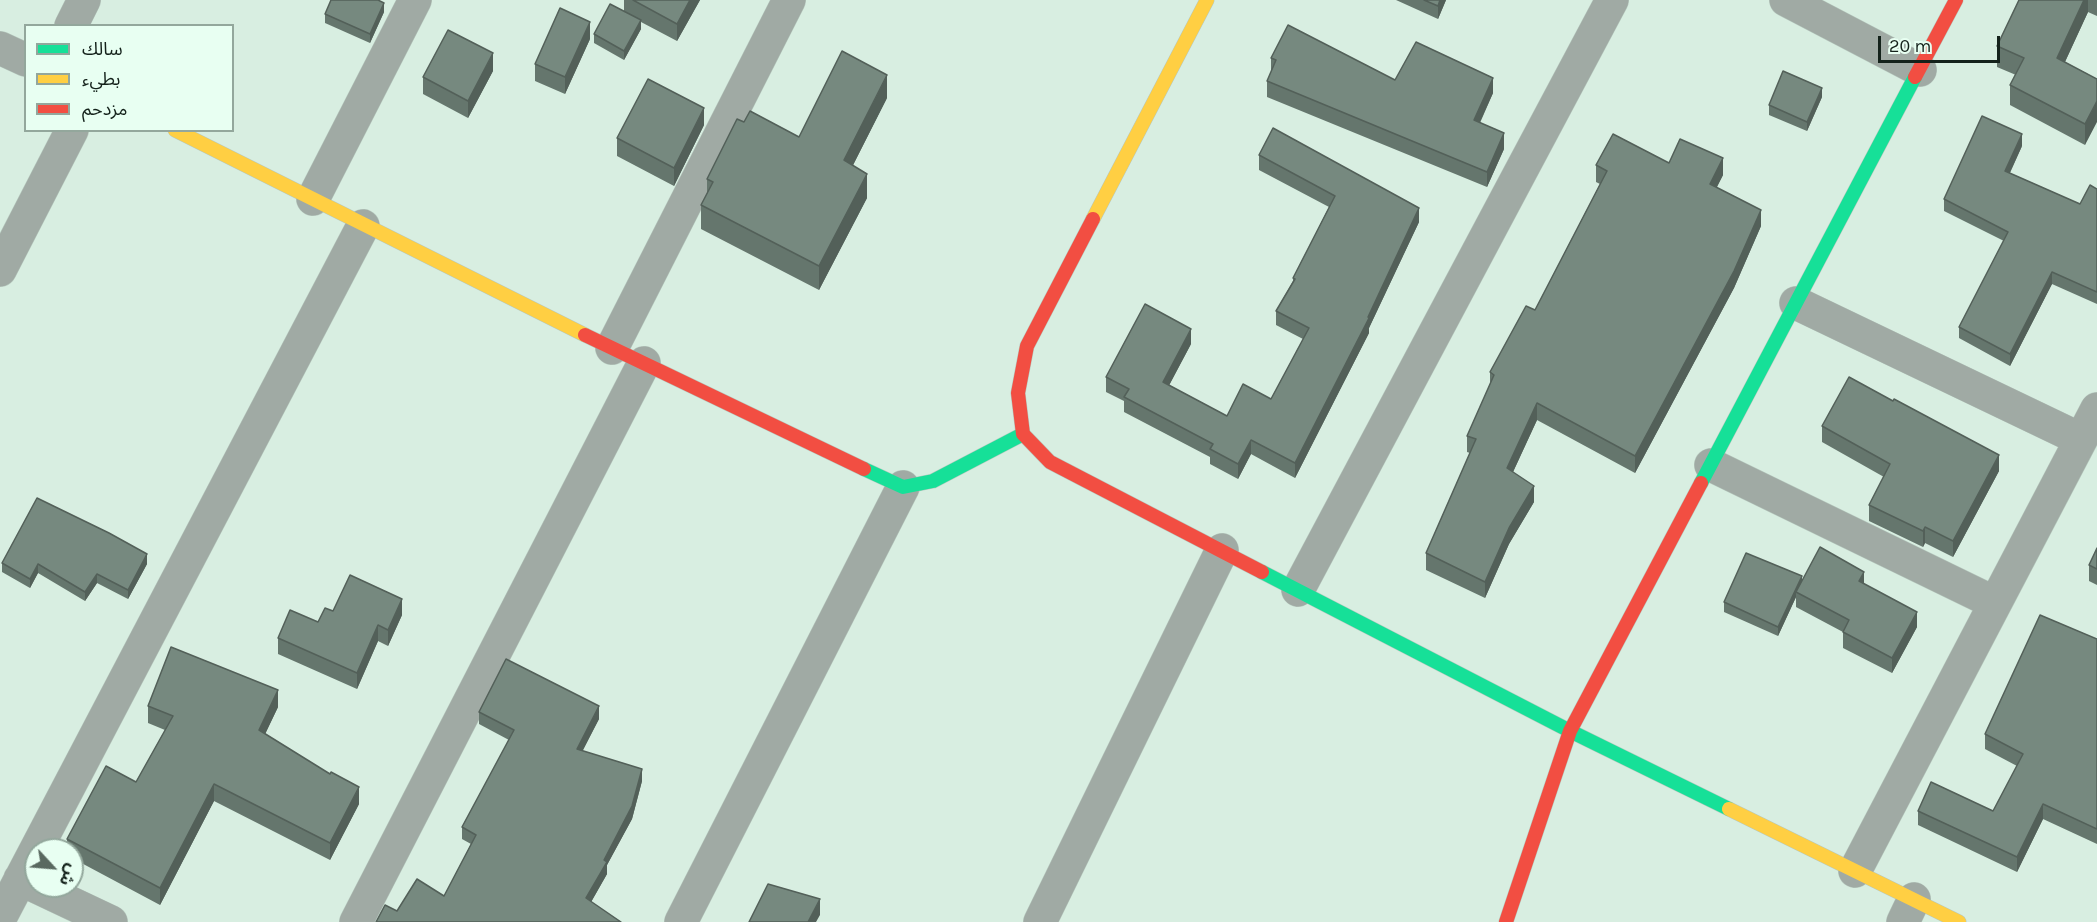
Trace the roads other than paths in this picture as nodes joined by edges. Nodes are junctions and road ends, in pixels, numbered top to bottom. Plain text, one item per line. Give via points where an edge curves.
1 (84, 0) edge
2 (415, 0) edge
3 (789, 0) edge
4 (1207, 0) edge
5 (1612, 0) edge
6 (1786, 0) edge
7 (1956, 0) edge
8 (72, 24) edge
9 (0, 48) edge
10 (24, 59) edge
11 (1920, 70) junction
12 (71, 132) edge
13 (179, 132) edge
14 (313, 200) junction
15 (363, 226) junction
16 (0, 270) edge
17 (1796, 303) junction
18 (612, 348) junction
19 (644, 363) junction
20 (2097, 409) edge
21 (1023, 434) junction
22 (2080, 439) junction
23 (1711, 465) junction
24 (903, 487) junction
25 (1222, 550) junction
26 (1298, 590) junction
27 (1995, 603) junction
28 (1570, 731) junction
29 (1855, 871) junction
30 (20, 879) junction
31 (1908, 911) edge
32 (0, 918) edge
33 (111, 922) edge
34 (356, 922) edge
35 (681, 922) edge
36 (1040, 922) edge
37 (1506, 922) edge
38 (1959, 922) edge

1 - 8 street
2 - 14 street
3 - 18 street
4 - 21 street via 1027,346 1018,393
5 - 26 street
6 - 11 street
7 - 11 street
9 - 10 street
11 - 17 street
12 - 16 street
13 - 14 street
14 - 15 street
15 - 18 street
15 - 30 street
17 - 22 street
17 - 23 street
18 - 19 street
19 - 24 street
19 - 34 street
20 - 22 street
21 - 24 street via 933,481
21 - 25 street via 1050,462
22 - 27 street
23 - 27 street
23 - 28 street
24 - 35 street
25 - 26 street
25 - 36 street
26 - 28 street
27 - 29 street
28 - 29 street
28 - 37 street
29 - 31 street
30 - 32 street
30 - 33 street
31 - 38 street

